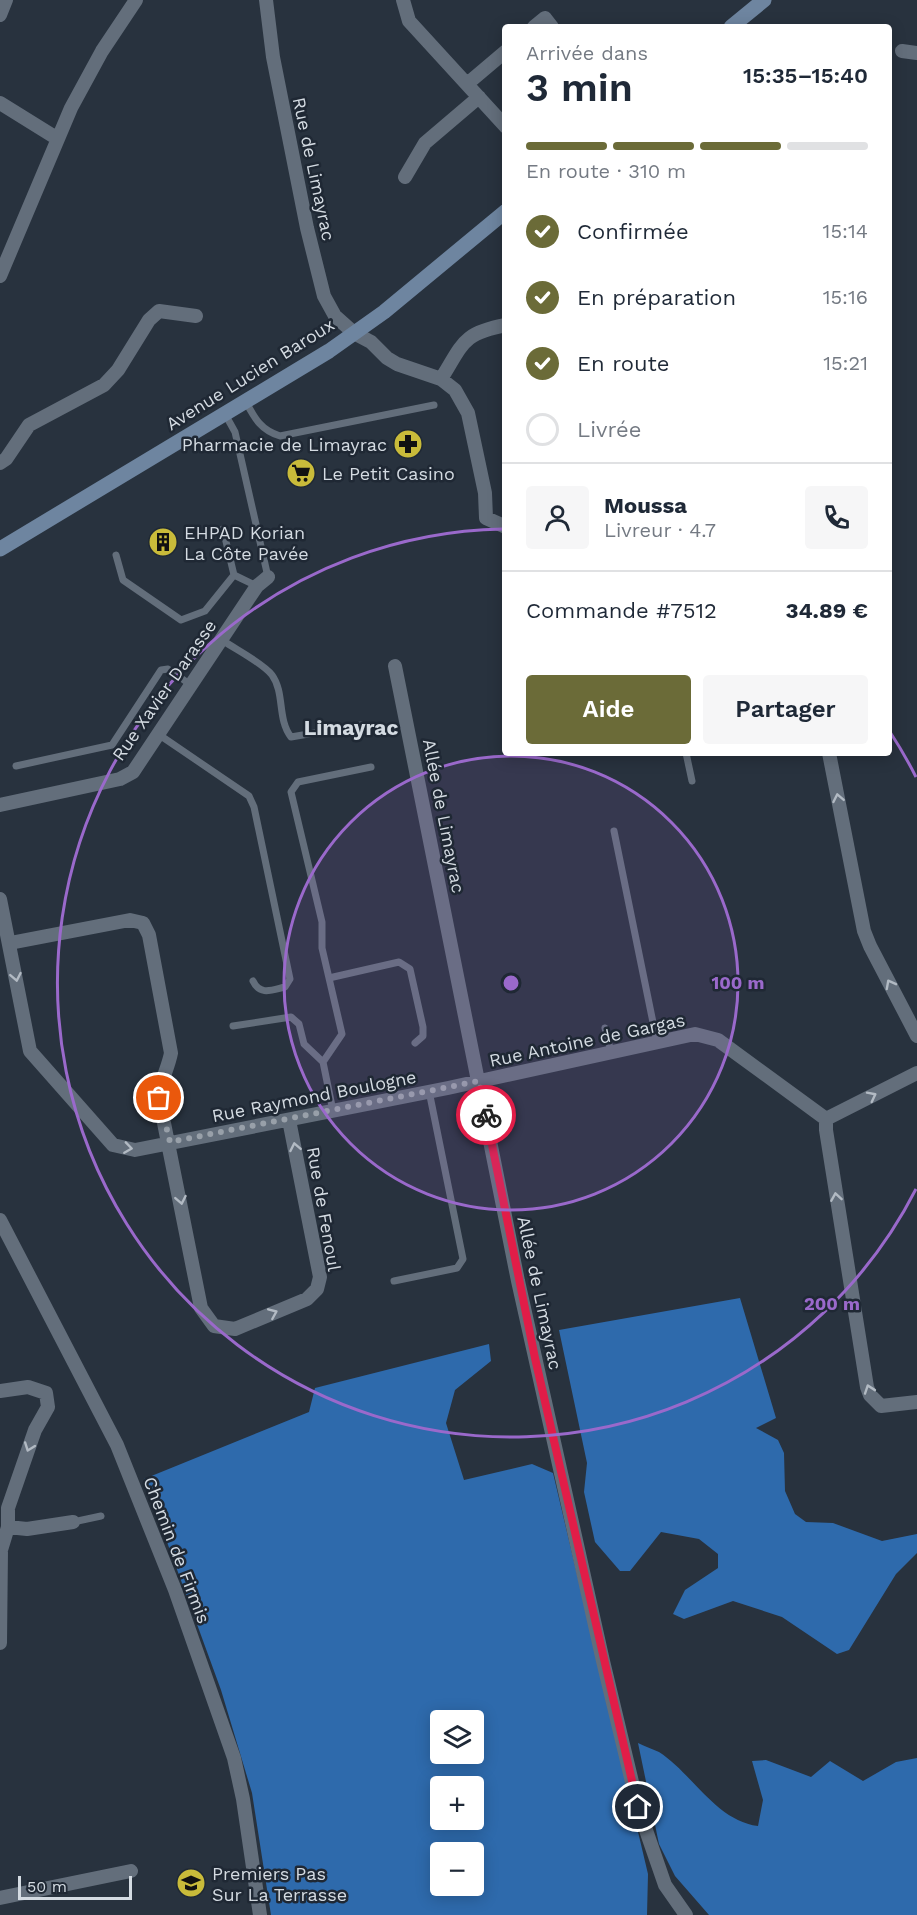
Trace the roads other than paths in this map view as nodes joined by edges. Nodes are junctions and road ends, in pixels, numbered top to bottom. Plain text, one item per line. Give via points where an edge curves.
1 (6, 0) edge
2 (136, 0) edge
3 (266, 0) edge
4 (403, 0) edge
5 (765, 0) edge
6 (0, 15) edge
7 (537, 24) edge
8 (549, 24) edge
9 (735, 24) edge
10 (902, 51) dead end
11 (917, 53) edge
12 (502, 54) edge
13 (467, 84) junction
14 (478, 97) junction
15 (0, 103) edge
16 (502, 124) edge
17 (58, 139) junction
18 (405, 177) dead end
19 (502, 214) edge
20 (0, 276) edge
21 (196, 316) dead end
22 (502, 326) edge
23 (354, 333) junction
24 (441, 379) junction
25 (246, 402) junction
26 (434, 405) dead end
27 (225, 414) junction
28 (0, 463) edge
29 (502, 525) edge
30 (223, 529) dead end
31 (0, 549) edge
32 (116, 555) dead end
33 (234, 575) junction
34 (268, 577) joint
35 (257, 586) junction
36 (222, 640) junction
37 (395, 666) dead end
38 (191, 685) junction
39 (361, 725) dead end
40 (158, 734) junction
41 (687, 756) edge
42 (830, 756) edge
43 (16, 766) dead end
44 (371, 767) dead end
45 (692, 781) dead end
46 (2, 801) edge
47 (614, 831) dead end
48 (0, 899) edge
49 (10, 943) junction
50 (329, 978) junction
51 (253, 981) dead end
52 (233, 1026) dead end
53 (605, 1028) dead end
54 (917, 1036) edge
55 (657, 1042) junction
56 (414, 1043) dead end
57 (610, 1052) junction
58 (323, 1062) junction
59 (917, 1073) edge
60 (479, 1081) junction
61 (429, 1092) junction
62 (333, 1111) junction
63 (826, 1119) junction
64 (290, 1120) junction
65 (170, 1142) junction
66 (0, 1220) edge
67 (394, 1281) dead end
68 (0, 1391) edge
69 (917, 1402) edge
70 (101, 1516) dead end
71 (73, 1522) joint
72 (8, 1527) junction
73 (0, 1569) edge
74 (0, 1643) edge
75 (131, 1871) dead end
76 (0, 1898) edge
77 (260, 1915) edge
78 (686, 1915) edge

1 - 6 street
2 - 17 street via 86,79
3 - 23 street, Rue de Limayrac via 273,57 321,286 335,316
4 - 13 street via 409,21
5 - 9 street
7 - 8 street via 544,18
10 - 11 street
12 - 13 street
13 - 14 street
14 - 16 street
14 - 18 street via 425,143
15 - 17 street
17 - 20 street
19 - 23 street, Avenue Lucien Baroux
21 - 28 street via 159,311 104,385 29,425
22 - 24 street via 481,330 466,339
23 - 24 street via 397,364
23 - 25 street, Avenue Lucien Baroux
24 - 29 street via 455,390 468,413 485,493 486,518
25 - 26 lane via 258,424 280,436
25 - 27 street, Avenue Lucien Baroux
27 - 31 street, Avenue Lucien Baroux
27 - 34 lane via 234,432
30 - 33 lane
32 - 33 lane via 123,580 181,620 206,612
33 - 35 lane
34 - 35 street, Rue Xavier Darasse
35 - 36 street, Rue Xavier Darasse
36 - 38 street, Rue Xavier Darasse
36 - 39 lane via 272,674 284,728 291,737
37 - 60 street, Allée de Limayrac
38 - 40 street, Rue Xavier Darasse
38 - 43 lane via 168,669 161,670 112,745
40 - 46 street, Rue Xavier Darasse via 133,772 120,779
40 - 51 lane via 249,796 254,807 290,980 285,987 265,992
41 - 45 lane
54 -> 42 street via 864,930
44 - 50 lane via 298,782 291,792 322,922 322,948
47 - 55 lane
48 - 49 street, Rue Raymond Boulogne
49 -> 65 street, Rue Raymond Boulogne via 30,1050 113,1145 135,1150
49 - 65 street, Rue de Fenoul via 130,920 143,923 149,935 171,1053 160,1081 159,1098
50 - 56 lane via 399,962 410,969 423,1027 423,1036
50 - 58 lane via 342,1034
52 - 58 lane via 291,1017 299,1024 304,1044
53 - 57 lane
55 - 57 street, Rue Antoine de Gargas
55 - 63 street, Rue Antoine de Gargas via 695,1034 718,1040
57 - 60 street, Rue Antoine de Gargas
58 - 62 lane
63 -> 59 street
60 - 61 street, Rue Raymond Boulogne
60 - 78 street, Allée de Limayrac via 531,1339 638,1807 665,1885
61 - 62 street, Rue Raymond Boulogne
61 - 67 lane via 463,1259 457,1268
62 - 64 street, Rue Raymond Boulogne
69 -> 63 street via 881,1406 867,1388
64 - 65 street, Rue Raymond Boulogne
65 -> 64 street, Rue de Fenoul via 201,1308 214,1326 235,1329 307,1299 317,1289 320,1277
66 - 77 street, Chemin de Firmis via 117,1446 175,1590 234,1758
68 -> 72 street via 28,1387 46,1393 48,1407 22,1464 8,1508
70 - 71 lane
71 - 72 street via 27,1529
72 - 73 street
73 - 74 street
75 - 76 street

